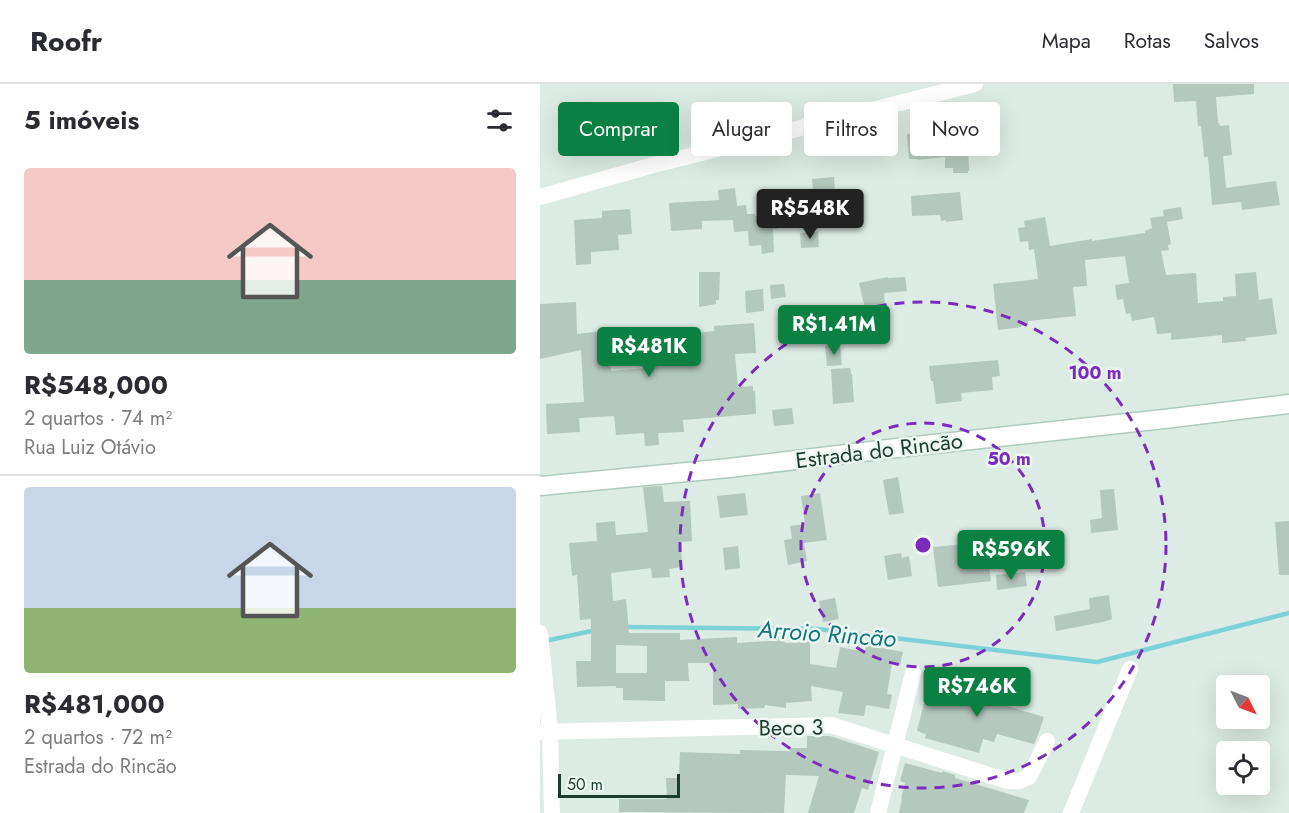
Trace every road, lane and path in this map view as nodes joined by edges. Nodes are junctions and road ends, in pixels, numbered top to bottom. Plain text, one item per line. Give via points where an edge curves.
1 (975, 84) edge
2 (540, 197) edge
3 (1289, 404) edge
4 (540, 486) edge
5 (540, 633) edge
6 (1130, 669) dead end
7 (913, 673) dead end
8 (545, 731) edge
9 (1047, 741) dead end
10 (895, 745) junction
11 (552, 813) edge
12 (878, 813) edge
13 (1071, 813) edge

1 - 2 street
3 - 4 street, Estrada do Rincão
5 - 8 street
6 - 13 street
7 - 10 street
8 - 10 street, Beco 3 via 831,725
8 - 11 street
9 - 10 street, Beco 3 via 1029,777 1019,782 1008,782
10 - 12 street

